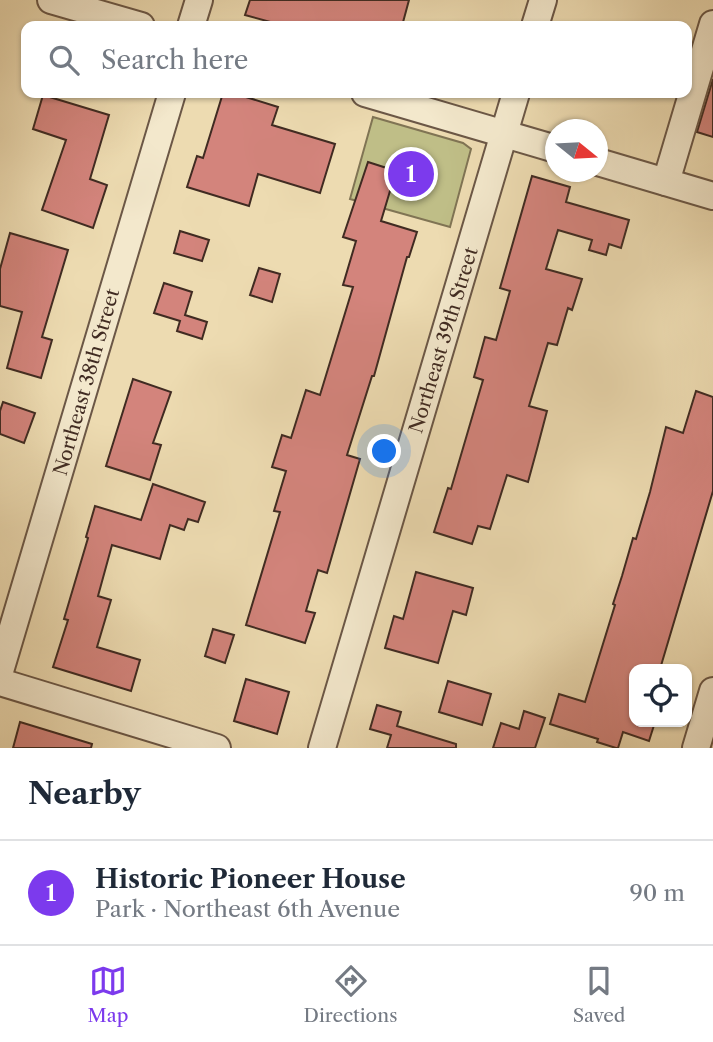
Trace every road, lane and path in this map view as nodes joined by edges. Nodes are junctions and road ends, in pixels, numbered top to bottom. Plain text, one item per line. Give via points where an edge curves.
1 (51, 0) edge
2 (198, 0) edge
3 (543, 0) edge
4 (124, 21) edge
5 (192, 21) edge
6 (537, 21) edge
7 (713, 24) edge
8 (692, 95) edge
9 (171, 98) edge
10 (382, 98) edge
11 (515, 98) edge
12 (691, 98) edge
13 (504, 134) junction
14 (545, 146) edge
15 (608, 165) edge
16 (666, 182) junction
17 (713, 196) edge
18 (0, 671) edge
19 (0, 682) edge
20 (713, 691) edge
21 (217, 748) edge
22 (322, 748) edge
23 (696, 748) edge

1 - 4 street
2 - 5 street
3 - 6 street
7 - 8 street
9 - 18 street, Northeast 38th Street
10 - 13 street
11 - 13 street, Northeast 39th Street
12 - 16 street
13 - 14 street
13 - 22 street, Northeast 39th Street
15 - 16 street
16 - 17 street
19 - 21 street
20 - 23 street

